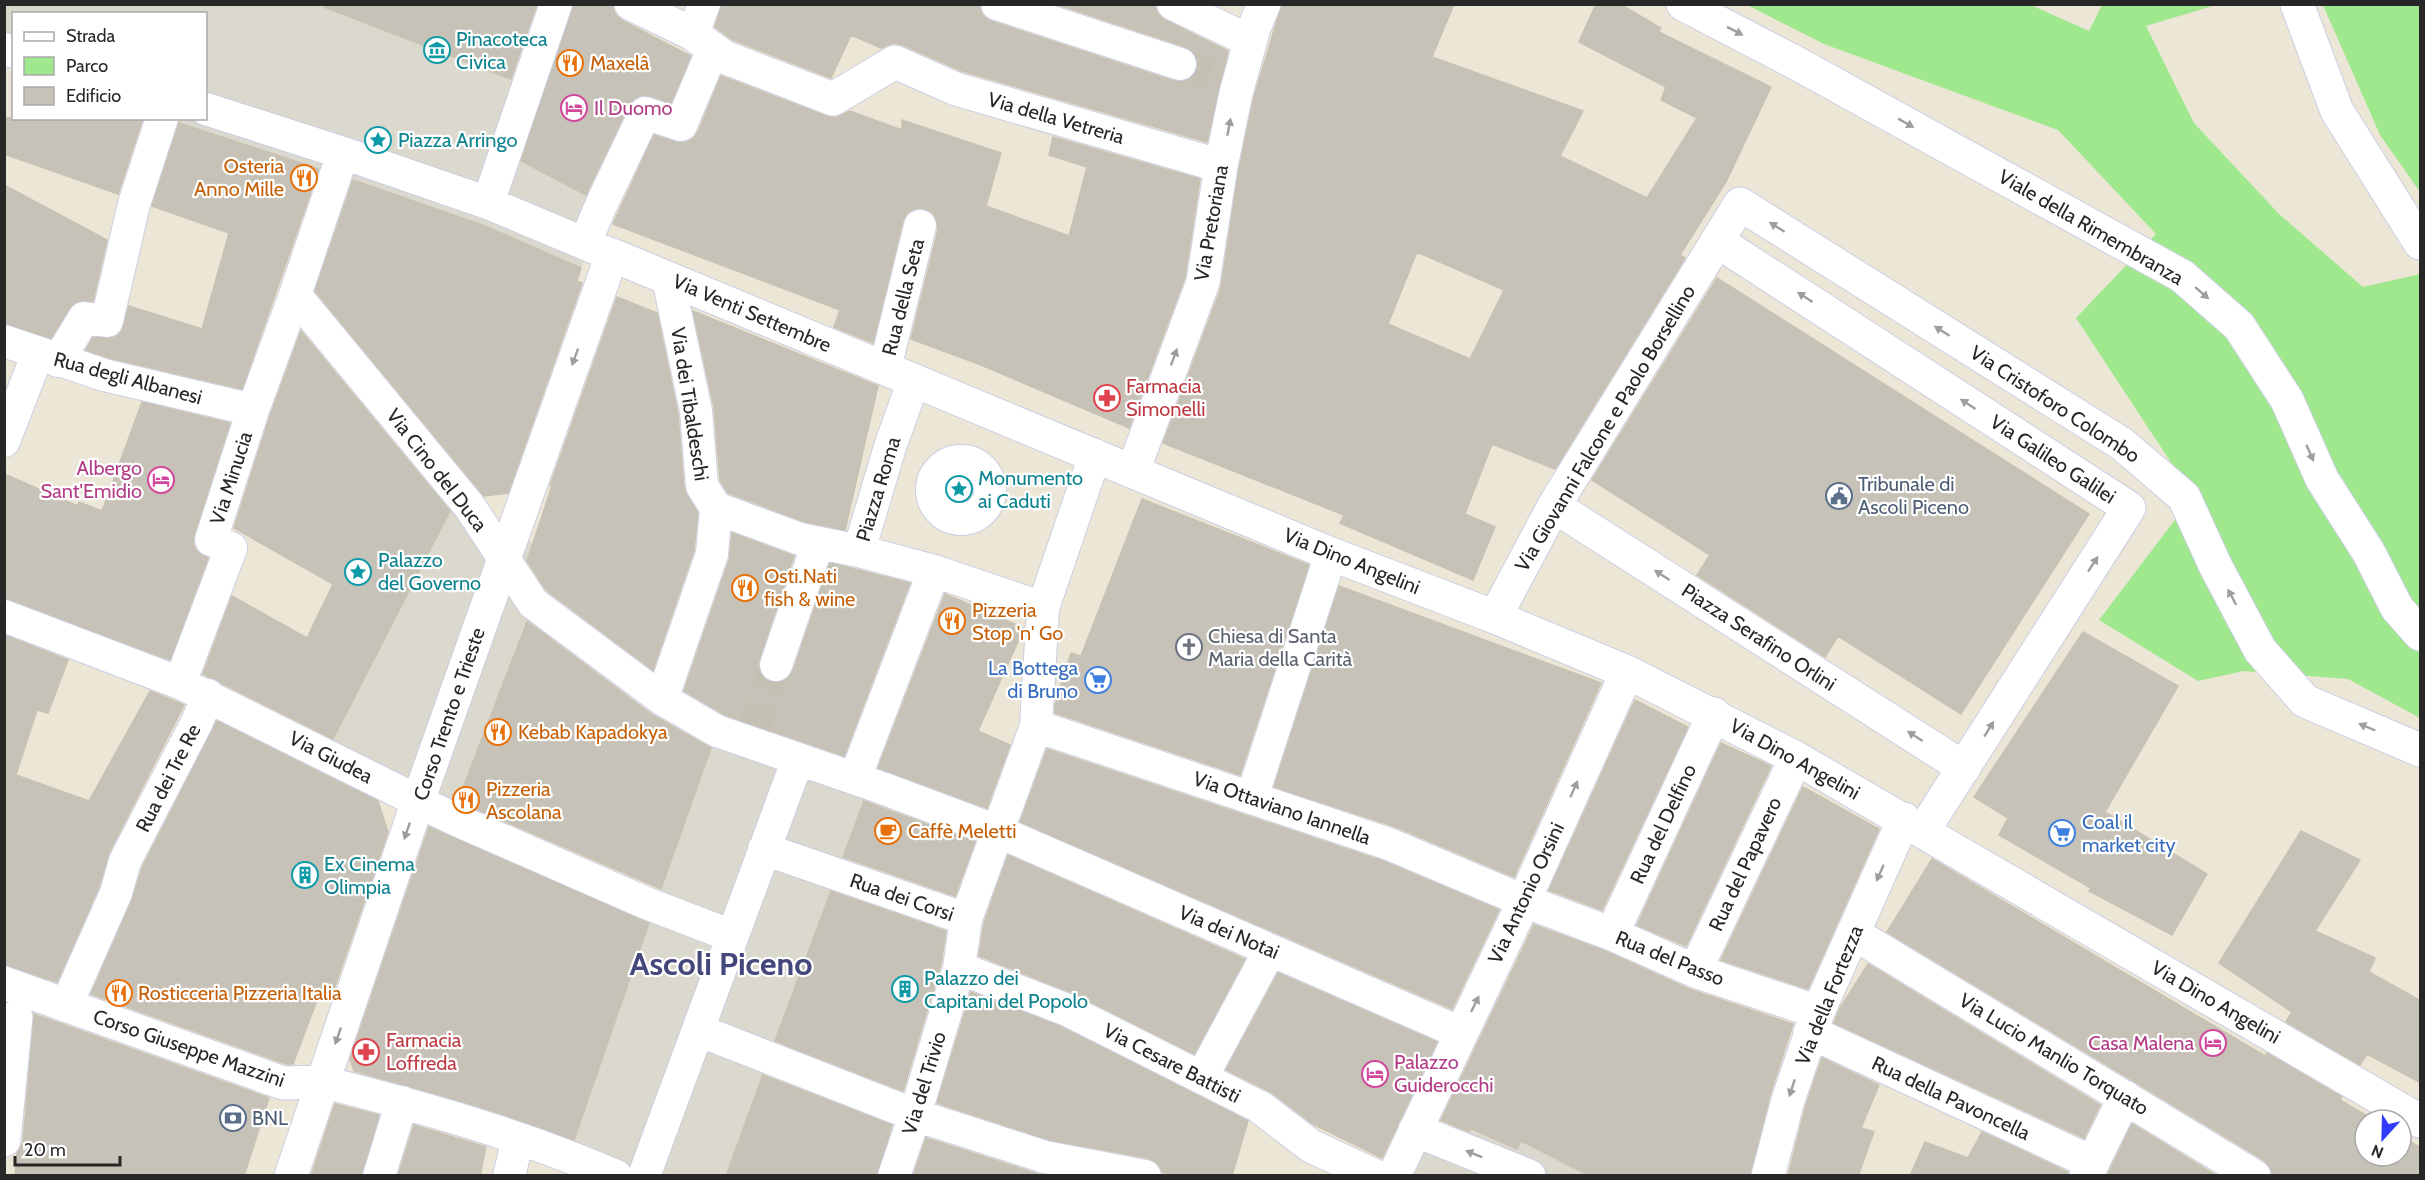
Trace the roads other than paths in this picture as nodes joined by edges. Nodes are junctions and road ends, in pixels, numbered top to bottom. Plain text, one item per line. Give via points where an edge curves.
1 (556, 4) edge
2 (631, 4) edge
3 (997, 4) edge
4 (1173, 4) edge
5 (1264, 4) edge
6 (1683, 4) edge
7 (2297, 4) edge
8 (704, 29) edge
9 (1250, 41) junction
10 (1180, 64) tunnel mouth
11 (207, 109) edge
12 (161, 120) edge
13 (340, 164) junction
14 (1221, 166) junction
15 (488, 203) junction
16 (920, 226) dead end
17 (2418, 236) edge
18 (1717, 241) junction
19 (595, 248) junction
20 (668, 278) junction
21 (295, 295) junction
22 (4, 340) edge
23 (48, 357) junction
24 (899, 374) junction
25 (253, 410) junction
26 (4, 441) edge
27 (1095, 455) junction
28 (1133, 471) junction
29 (1554, 506) junction
30 (716, 508) junction
31 (944, 525) joint
32 (818, 543) junction
33 (859, 551) junction
34 (1331, 554) junction
35 (504, 558) junction
36 (934, 571) junction
37 (1043, 608) junction
38 (4, 616) edge
39 (1495, 617) junction
40 (2421, 634) edge
41 (776, 665) tunnel mouth
42 (1627, 672) junction
43 (194, 689) junction
44 (662, 699) junction
45 (1714, 714) junction
46 (1036, 726) junction
47 (2421, 750) edge
48 (1796, 758) junction
49 (798, 759) junction
50 (1964, 768) junction
51 (863, 781) junction
52 (1252, 797) junction
53 (418, 801) junction
54 (1914, 825) junction
55 (997, 831) junction
56 (764, 849) junction
57 (1524, 901) junction
58 (966, 919) junction
59 (1853, 933) junction
60 (1612, 934) junction
61 (732, 936) junction
62 (1270, 950) junction
63 (959, 968) junction
64 (1695, 971) junction
65 (13, 996) edge
66 (66, 1006) junction
67 (1814, 1022) junction
68 (698, 1030) junction
69 (1461, 1033) junction
70 (1202, 1077) junction
71 (323, 1082) junction
72 (2125, 1096) junction
73 (402, 1102) junction
74 (1260, 1107) joint
75 (915, 1115) junction
76 (2421, 1121) edge
77 (1419, 1122) junction
78 (518, 1139) junction
79 (4, 1140) edge
80 (2090, 1169) edge
81 (291, 1176) edge
82 (379, 1176) edge
83 (509, 1176) edge
84 (616, 1176) edge
85 (644, 1176) edge
86 (894, 1176) edge
87 (1146, 1176) edge
88 (1375, 1176) edge
89 (1394, 1176) edge
90 (1528, 1176) edge
91 (1768, 1176) edge
92 (2254, 1176) edge

1 - 15 street
2 - 8 street
3 - 10 street
4 - 9 street
5 - 9 street, Via Pretoriana
6 -> 40 street, Viale della Rimembranza via 2182,276 2239,326 2287,400 2322,479 2369,553 2397,608
7 - 17 street via 2337,111
8 - 14 street, Via della Vetreria via 724,57 833,99 895,62 956,89
8 - 19 street via 681,125 645,113 602,203
14 -> 9 street, Via Pretoriana via 1233,82
11 - 13 street
12 - 23 street via 134,204 107,321 84,318
13 - 15 street
13 - 21 street
28 -> 14 street, Via Pretoriana via 1203,282
15 - 19 street
16 - 24 street, Rua della Seta
18 - 29 street, Via Giovanni Falcone e Paolo Borsellino
47 -> 18 street, Via Cristoforo Colombo via 2305,701 2260,650 2184,497 2122,444 1740,204
50 -> 18 street, Via Galileo Galilei via 2129,508
19 - 20 street, Via Venti Settembre
19 -> 35 street, Corso Trento e Trieste
20 - 24 street, Via Venti Settembre
20 - 30 street, Via dei Tibaldeschi via 696,411 702,486
21 - 25 street, Via Minucia
21 - 35 street, Via Cino del Duca via 470,507
22 - 23 street, Rua degli Albanesi
23 - 25 street, Rua degli Albanesi via 144,385
23 - 26 street
24 - 27 street
24 - 33 street, Piazza Roma
25 - 43 street, Via Minucia via 211,540 231,548
27 - 28 street
27 - 37 street
28 - 34 street, Via Dino Angelini
29 - 39 street, Via Giovanni Falcone e Paolo Borsellino
50 -> 29 street, Piazza Serafino Orlini
30 - 32 street
30 - 44 street, Via dei Tibaldeschi via 712,554
31 - 31 street via 924,474 975,451 997,505
32 - 33 street
32 - 41 street
33 - 36 street, Piazza Roma
34 - 39 street, Via Dino Angelini
34 - 52 street
35 - 44 street, Via Cino del Duca via 534,603
35 - 53 street, Corso Trento e Trieste
36 - 37 street, Piazza Roma
36 - 51 street
37 - 46 street, Via del Trivio
38 - 43 street, Via Giudea
39 - 42 street, Via Dino Angelini
42 - 45 street, Via Dino Angelini
57 -> 42 street, Via Antonio Orsini
43 - 53 street, Via Giudea
43 - 66 street, Rua dei Tre Re via 197,722 125,861 116,893
44 - 49 street, Via Cino del Duca via 717,731 751,738
45 - 48 street, Via Dino Angelini
45 - 60 street, Rua del Delfino
46 - 52 street, Via Ottaviano Iannella
46 - 55 street, Via del Trivio
48 - 54 street, Via Dino Angelini
48 - 64 street, Rua del Papavero
49 - 51 street, Via Cino del Duca
49 - 56 street
50 - 54 street, Via Galileo Galilei
51 - 55 street, Via dei Notai
52 - 57 street, Via Ottaviano Iannella via 1389,844
53 - 61 street, Via Giudea
53 -> 71 street, Corso Trento e Trieste
54 -> 59 street, Via della Fortezza
54 - 76 street, Via Dino Angelini
55 - 58 street, Via del Trivio
55 - 62 street, Via dei Notai
56 - 58 street, Rua dei Corsi
56 - 61 street
57 - 60 street, Rua del Passo
69 -> 57 street, Via Antonio Orsini
58 - 63 street, Via del Trivio
59 - 67 street, Via della Fortezza
59 - 72 street, Via Lucio Manlio Torquato
60 - 64 street, Rua del Passo
61 - 68 street
62 - 69 street, Via dei Notai
62 - 70 street
63 - 70 street, Via Cesare Battisti via 1067,1010
63 - 75 street, Via del Trivio
64 - 67 street, Rua del Passo
65 - 66 street, Corso Giuseppe Mazzini
65 - 79 street
66 - 71 street, Corso Giuseppe Mazzini via 283,1083
67 - 80 street, Rua della Pavoncella
67 -> 91 street, Via della Fortezza
68 - 75 street
68 - 85 street
69 - 77 street, Via Antonio Orsini
70 - 74 street, Via Cesare Battisti
71 - 73 street, Corso Giuseppe Mazzini
71 - 81 street, Corso Trento e Trieste
72 - 80 street
72 - 92 street, Via Lucio Manlio Torquato
73 - 78 street, Corso Giuseppe Mazzini
73 - 82 street
74 - 88 street, Via Cesare Battisti via 1311,1146
75 - 86 street, Via del Trivio
75 - 87 street via 1045,1157
77 - 89 street, Via Antonio Orsini
90 -> 77 street
78 - 83 street
78 - 84 street, Corso Giuseppe Mazzini

